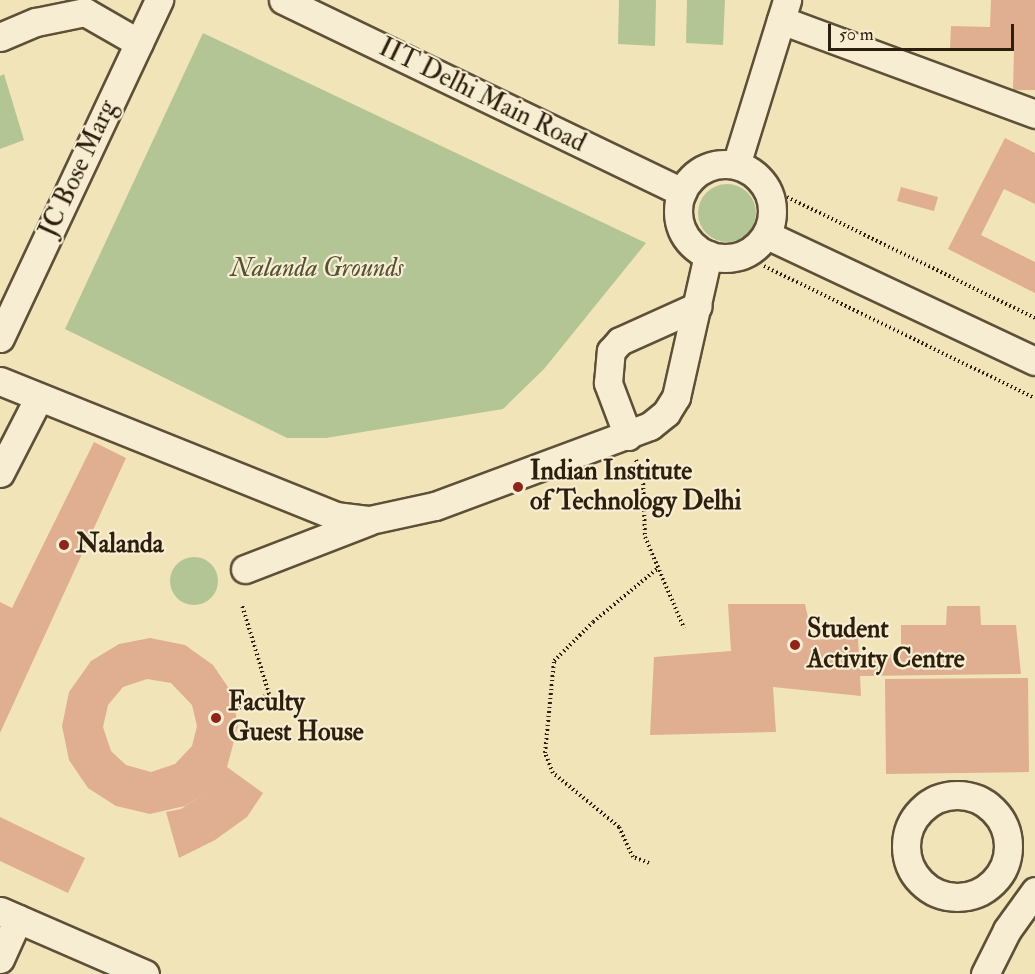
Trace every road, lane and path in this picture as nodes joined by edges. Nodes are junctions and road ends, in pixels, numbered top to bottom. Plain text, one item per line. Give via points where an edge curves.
1 (159, 0) edge
2 (283, 0) edge
3 (784, 10) edge
4 (0, 38) edge
5 (139, 43) junction
6 (1035, 114) edge
7 (736, 165) junction
8 (682, 192) junction
9 (787, 197) dead end
10 (766, 235) junction
11 (708, 255) junction
12 (764, 266) dead end
13 (698, 306) junction
14 (1035, 318) edge
15 (0, 338) edge
16 (1035, 362) edge
17 (0, 381) edge
18 (39, 397) junction
19 (1035, 398) edge
20 (628, 436) junction
21 (0, 473) edge
22 (370, 520) junction
23 (658, 568) junction
24 (246, 569) dead end
25 (242, 605) dead end
26 (684, 628) dead end
27 (235, 710) dead end
28 (649, 863) dead end
29 (1035, 891) edge
30 (977, 894) dead end
31 (9, 915) edge
32 (1017, 916) junction
33 (0, 959) edge
34 (137, 972) edge
35 (985, 974) edge

1 - 5 street, JC Bose Marg
2 - 8 street, IIT Delhi Main Road
3 - 6 street
3 - 7 street
4 - 5 street via 36,22 85,12
5 - 15 street, JC Bose Marg
7 - 8 street via 704,168
7 - 10 street via 753,171 767,190 773,207
8 - 11 street via 678,211 681,229 692,245
9 - 14 path
10 - 11 street via 751,251 739,256
10 - 16 street
11 - 13 street
12 - 19 path
13 - 20 street via 676,397 658,420
13 - 20 street via 620,341 611,351 608,383
17 - 18 street
18 - 21 street
18 - 22 street via 336,516
20 - 22 street via 435,506
20 - 23 path via 643,479 645,537
22 - 24 street
23 - 26 path
23 - 28 path via 593,622 555,661 545,753 553,773 619,827 633,857
25 - 27 path via 269,694
29 - 32 street
30 - 32 street
31 - 33 street
31 - 34 street
32 - 35 street

